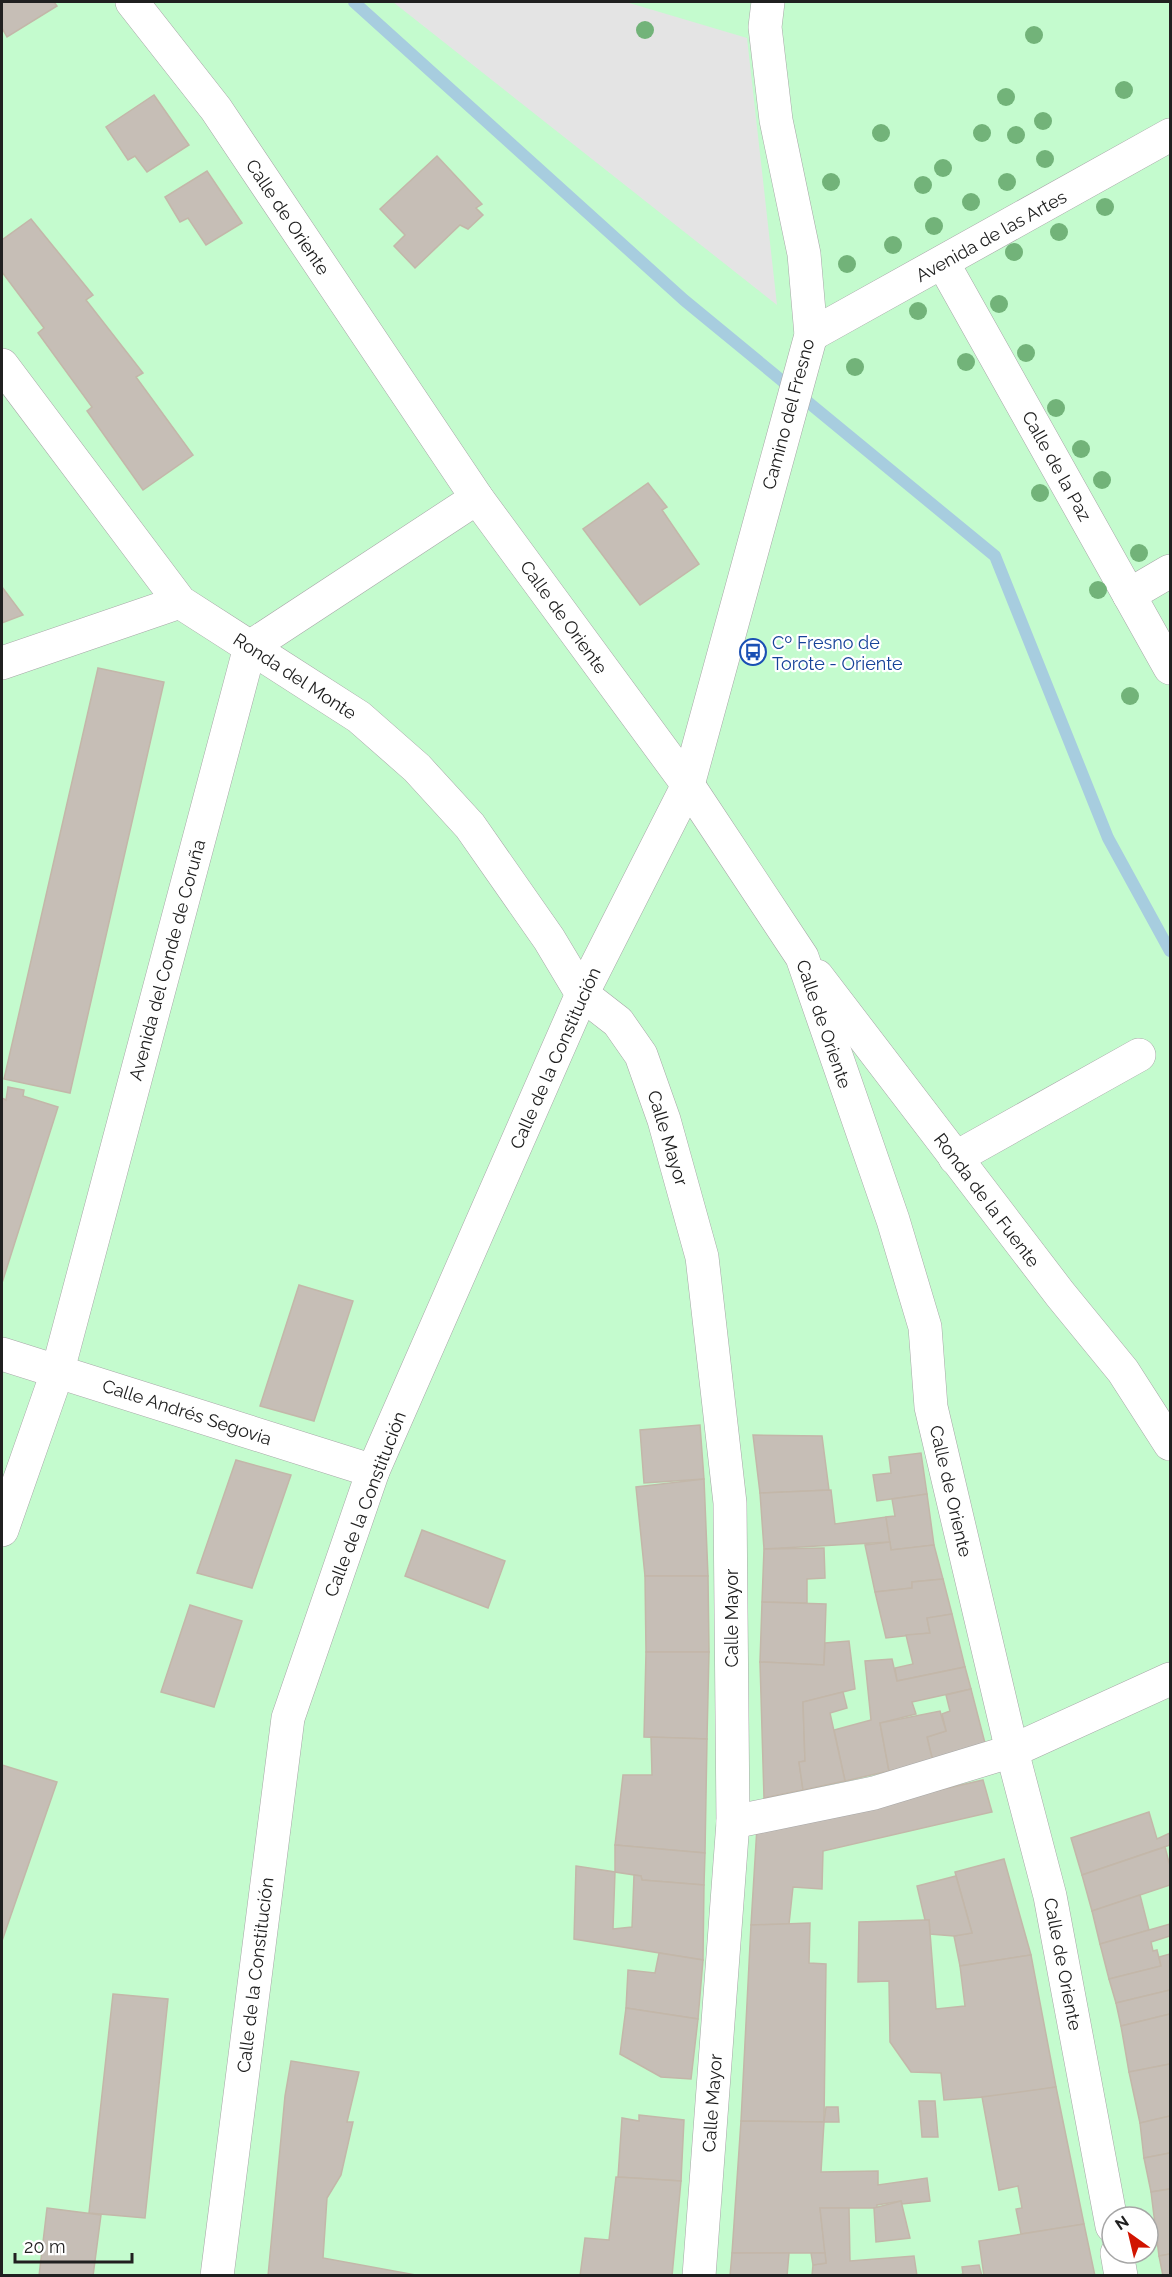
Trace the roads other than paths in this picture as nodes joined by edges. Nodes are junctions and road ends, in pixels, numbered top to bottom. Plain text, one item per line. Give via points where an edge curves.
1 (132, 2) edge
2 (768, 2) edge
3 (1170, 135) edge
4 (943, 263) junction
5 (807, 348) junction
6 (3, 370) edge
7 (477, 498) junction
8 (1170, 571) edge
9 (1129, 595) junction
10 (180, 602) junction
11 (250, 647) junction
12 (2, 663) edge
13 (1170, 668) edge
14 (688, 785) junction
15 (802, 957) junction
16 (582, 994) junction
17 (1139, 1055) dead end
18 (883, 1062) junction
19 (844, 1083) junction
20 (955, 1158) junction
21 (2, 1354) edge
22 (58, 1370) junction
23 (1170, 1444) edge
24 (373, 1472) junction
25 (2, 1530) edge
26 (1170, 1679) edge
27 (1012, 1752) junction
28 (733, 1822) junction
29 (1108, 2205) edge
30 (217, 2276) edge
31 (699, 2276) edge

1 - 7 street, Calle de Oriente via 216,110
2 - 5 street, Camino del Fresno via 765,27 776,120 804,254
3 - 4 street, Avenida de las Artes
4 - 5 street, Avenida de las Artes
4 - 9 street, Calle de la Paz
5 - 14 street, Camino del Fresno
6 - 10 street, Ronda del Monte
7 - 11 street
7 - 14 street, Calle de Oriente
8 - 9 street
9 - 13 street, Calle de la Paz
10 - 11 street, Ronda del Monte
10 - 12 street
11 - 16 street, Ronda del Monte via 359,717 417,768 484,844
11 - 22 street, Avenida del Conde de Coruña
14 - 15 street, Calle de Oriente
14 - 16 street, Calle de la Constitución
15 - 18 street, Ronda de la Fuente
15 - 19 street, Calle de Oriente
16 - 24 street, Calle de la Constitución
16 - 28 street, Calle Mayor via 618,1022 640,1055 664,1120 702,1257 730,1503
17 - 20 street
18 - 19 street
18 - 20 street, Ronda de la Fuente
19 - 27 street, Calle de Oriente via 893,1220 925,1327 931,1407
20 - 23 street, Ronda de la Fuente via 1123,1371
21 - 22 street, Calle Andrés Segovia
22 - 24 street, Calle Andrés Segovia
22 - 25 street, Avenida del Conde de Coruña
24 - 30 street, Calle de la Constitución via 288,1718
26 - 27 street
27 - 28 street via 874,1792
27 - 29 street, Calle de Oriente via 1050,1896
28 - 31 street, Calle Mayor

